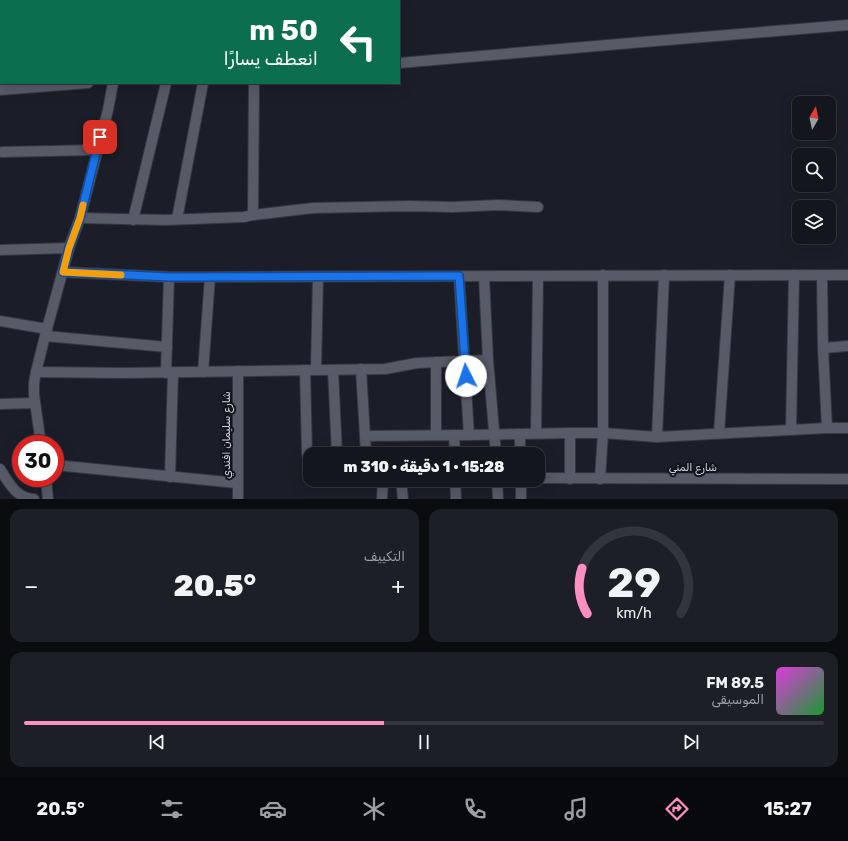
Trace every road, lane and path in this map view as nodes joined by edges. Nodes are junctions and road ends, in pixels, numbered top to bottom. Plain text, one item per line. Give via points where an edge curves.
1 (848, 25) edge
2 (400, 63) edge
3 (75, 84) edge
4 (113, 84) edge
5 (166, 84) edge
6 (203, 84) edge
7 (254, 84) edge
8 (0, 90) edge
9 (97, 150) junction
10 (2, 152) dead end
11 (538, 207) dead end
12 (253, 215) junction
13 (80, 218) junction
14 (177, 219) junction
15 (133, 220) junction
16 (69, 248) junction
17 (0, 250) edge
18 (63, 272) junction
19 (822, 274) junction
20 (664, 275) junction
21 (730, 275) junction
22 (794, 275) junction
23 (848, 275) edge
24 (459, 276) junction
25 (484, 276) junction
26 (538, 276) junction
27 (603, 276) junction
28 (170, 277) junction
29 (210, 277) junction
30 (318, 277) junction
31 (0, 321) edge
32 (46, 332) junction
33 (167, 346) junction
34 (848, 346) edge
35 (823, 348) junction
36 (488, 360) junction
37 (465, 361) junction
38 (436, 362) junction
39 (361, 369) junction
40 (305, 370) junction
41 (316, 370) junction
42 (333, 370) junction
43 (238, 371) junction
44 (36, 372) junction
45 (169, 372) junction
46 (203, 372) junction
47 (34, 403) junction
48 (0, 404) edge
49 (827, 428) junction
50 (848, 428) edge
51 (791, 430) junction
52 (536, 433) junction
53 (570, 433) junction
54 (603, 433) junction
55 (719, 433) junction
56 (520, 434) junction
57 (39, 435) edge
58 (436, 435) junction
59 (454, 435) junction
60 (469, 435) junction
61 (494, 435) junction
62 (365, 436) junction
63 (657, 436) junction
64 (307, 447) edge
65 (337, 447) edge
66 (366, 447) edge
67 (455, 447) edge
68 (495, 447) edge
69 (520, 447) edge
70 (64, 466) edge
71 (0, 469) edge
72 (170, 477) junction
73 (545, 478) edge
74 (570, 479) junction
75 (600, 479) junction
76 (848, 479) edge
77 (237, 483) junction
78 (47, 487) edge
79 (383, 487) edge
80 (402, 487) edge
81 (455, 487) edge
82 (497, 487) edge
83 (521, 487) edge
84 (34, 499) edge
85 (48, 499) edge
86 (238, 499) edge
87 (382, 499) edge
88 (404, 499) edge
89 (456, 499) edge
90 (498, 499) edge
91 (521, 499) edge

1 - 2 street
3 - 8 street
4 - 9 street
5 - 15 street
6 - 14 street
7 - 12 street
9 - 10 street
9 - 13 street
11 - 12 street via 313,208
12 - 14 street
13 - 15 street
13 - 16 street
14 - 15 street
16 - 17 street
16 - 18 street
18 - 28 street
18 - 32 street
19 - 22 street
19 - 23 street
19 - 35 street
20 - 21 street
20 - 27 street
20 - 63 street
21 - 22 street
21 - 55 street
22 - 51 street
24 - 25 street
24 - 30 street
24 - 37 street
25 - 26 street
25 - 36 street
26 - 27 street
26 - 52 street
27 - 54 street
28 - 29 street
28 - 33 street
29 - 30 street
29 - 46 street
30 - 41 street
31 - 32 street
32 - 33 street
32 - 44 street
33 - 45 street
34 - 35 street
35 - 49 street
36 - 37 street
36 - 61 street
37 - 38 street
37 - 60 street
38 - 39 street via 385,369
38 - 58 street
39 - 42 street
39 - 62 street
40 - 41 street
40 - 43 street
40 - 64 street
41 - 42 street
42 - 65 street
43 - 46 street
43 - 77 street, شارع سليمان افندي
44 - 45 street
44 - 47 street
45 - 46 street
45 - 72 street
47 - 48 street
47 - 57 street
49 - 50 street
49 - 51 street
51 - 55 street
52 - 53 street
52 - 56 street
53 - 54 street
53 - 74 street
54 - 63 street
54 - 75 street
55 - 63 street
56 - 61 street
56 - 69 street
58 - 59 street
58 - 62 street
59 - 60 street
59 - 67 street
60 - 61 street
61 - 68 street
62 - 66 street
70 - 72 street
71 - 84 street via 16,492 28,499
72 - 77 street
73 - 74 street, شارع المني
74 - 75 street, شارع المني
75 - 76 street, شارع المني
77 - 86 street, شارع سليمان افندي
78 - 85 street
79 - 87 street
80 - 88 street
81 - 89 street
82 - 90 street
83 - 91 street

